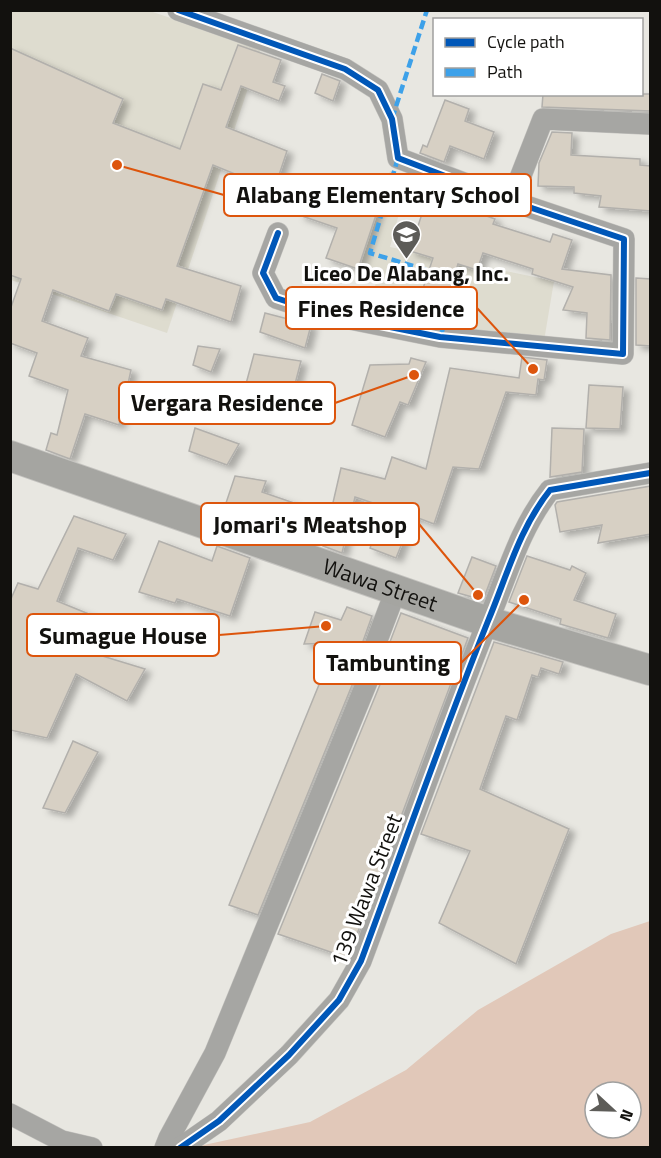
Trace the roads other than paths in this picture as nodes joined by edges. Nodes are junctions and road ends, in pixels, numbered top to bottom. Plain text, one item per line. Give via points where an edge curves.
1 (178, 10) edge
2 (651, 124) edge
3 (511, 201) junction
4 (278, 233) dead end
5 (10, 456) edge
6 (651, 473) edge
7 (396, 590) junction
8 (488, 622) junction
9 (651, 670) edge
10 (10, 1114) edge
11 (92, 1148) edge
12 (165, 1148) edge
13 (180, 1148) edge

1 - 3 street via 345,69 378,90 392,119 398,158
2 - 3 street via 543,119
3 - 4 street via 624,239 623,354 440,337 325,314 287,302 276,298 263,273
5 - 7 main road, Wawa Street
6 - 8 street, 139 Wawa Street via 550,490 517,544
7 - 8 main road, Wawa Street
7 - 12 street via 374,648 378,655 250,970 215,1053
8 - 9 main road, Wawa Street
8 - 13 street, 139 Wawa Street via 360,961 339,999 289,1055 219,1121
10 - 11 street via 62,1141

